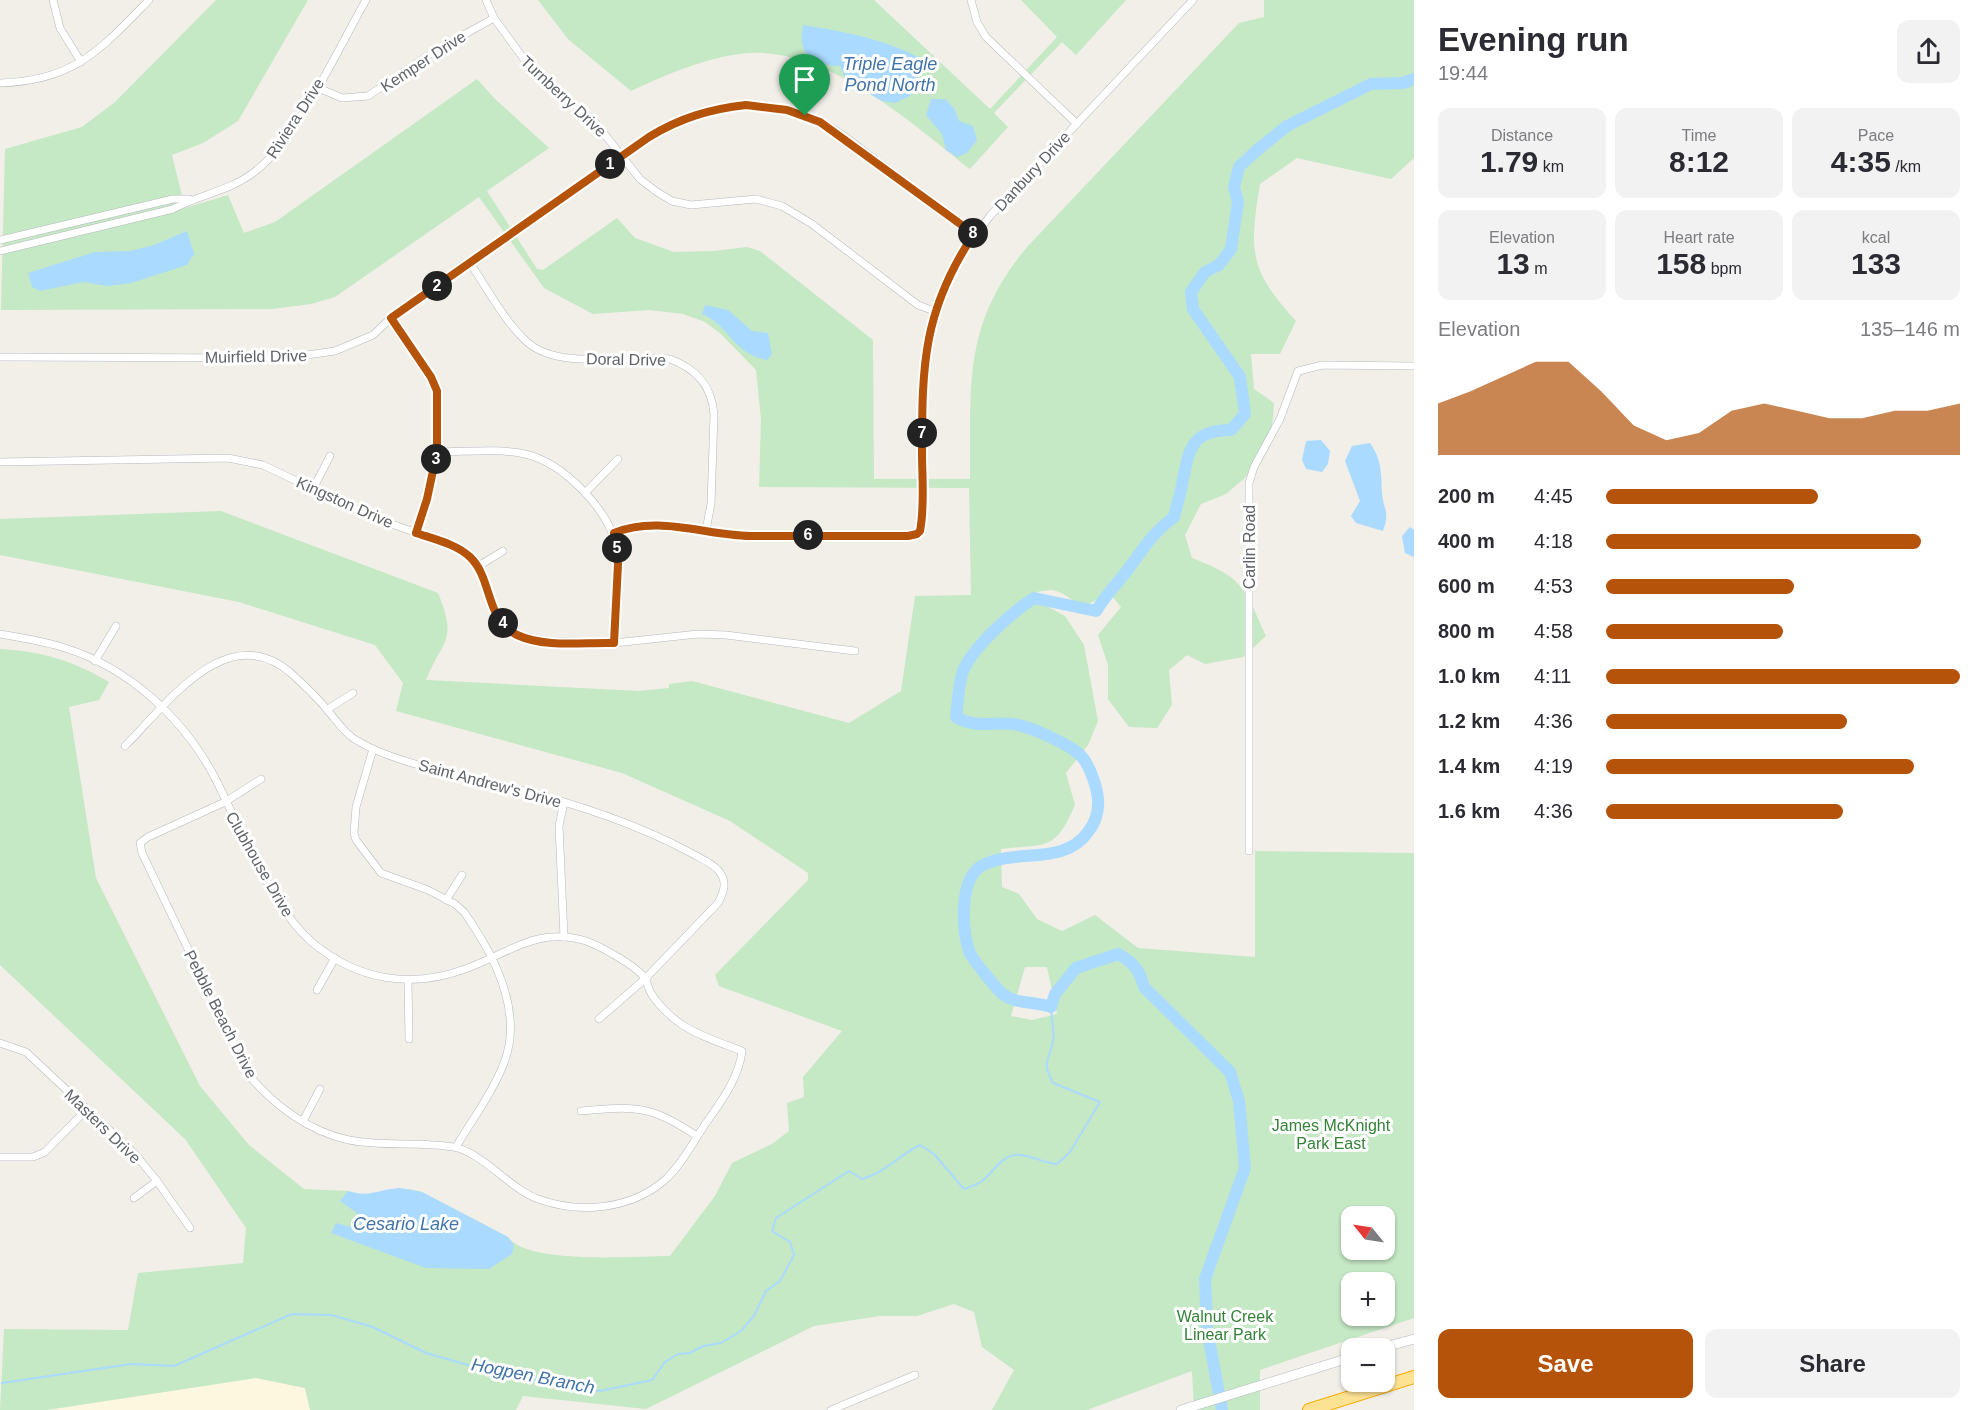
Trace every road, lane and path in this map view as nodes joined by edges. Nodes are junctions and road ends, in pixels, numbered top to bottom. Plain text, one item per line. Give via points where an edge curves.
1 (53, 0) edge
2 (149, 0) edge
3 (366, 0) edge
4 (486, 0) edge
5 (971, 0) edge
6 (1193, 0) edge
7 (494, 18) junction
8 (81, 62) junction
9 (0, 83) edge
10 (316, 87) junction
11 (1077, 124) junction
12 (622, 156) junction
13 (192, 199) junction
14 (974, 234) junction
15 (0, 240) edge
16 (0, 251) edge
17 (470, 263) junction
18 (934, 311) junction
19 (391, 318) junction
20 (0, 357) edge
21 (1414, 366) edge
22 (437, 452) junction
23 (330, 456) dead end
24 (618, 459) dead end
25 (0, 462) edge
26 (313, 489) junction
27 (585, 493) junction
28 (706, 530) junction
29 (416, 533) junction
30 (614, 533) junction
31 (503, 551) dead end
32 (477, 567) junction
33 (116, 626) dead end
34 (0, 634) edge
35 (614, 643) junction
36 (855, 651) dead end
37 (95, 661) junction
38 (352, 693) dead end
39 (163, 708) junction
40 (327, 709) junction
41 (125, 746) dead end
42 (373, 749) junction
43 (261, 779) dead end
44 (225, 802) junction
45 (564, 802) junction
46 (1249, 851) dead end
47 (462, 875) dead end
48 (446, 900) junction
49 (564, 937) junction
50 (489, 957) junction
51 (335, 958) junction
52 (646, 978) junction
53 (408, 981) junction
54 (317, 990) dead end
55 (598, 1019) dead end
56 (409, 1039) dead end
57 (0, 1043) edge
58 (742, 1051) joint
59 (320, 1089) dead end
60 (87, 1109) junction
61 (581, 1112) dead end
62 (303, 1121) junction
63 (697, 1136) junction
64 (456, 1147) junction
65 (0, 1157) edge
66 (158, 1181) junction
67 (134, 1198) dead end
68 (190, 1228) dead end
69 (1414, 1339) edge
70 (1395, 1344) edge
71 (1341, 1360) edge
72 (915, 1376) dead end
73 (1414, 1377) edge
74 (831, 1410) edge
75 (1181, 1410) edge
76 (1309, 1410) edge

1 - 8 street via 60,28
2 - 8 street
3 - 10 street, Riviera Drive
4 - 7 street, Turnberry Drive
5 - 11 street via 986,37
6 - 11 street, Danbury Drive
7 - 10 street, Kemper Drive via 452,40 368,96 342,98
7 - 12 street, Turnberry Drive via 529,66 594,121
8 - 9 street via 42,79
10 - 13 street, Riviera Drive via 267,163 240,182
11 - 14 street, Danbury Drive
12 - 14 street, Muirfield Drive via 672,122 701,112 746,105 787,110 834,130
12 - 17 street, Muirfield Drive
12 - 18 street, Turnberry Drive via 640,179 672,201 691,205 756,200 782,207 812,224 918,305
13 - 15 street, Riviera Drive via 173,199
13 - 16 street, Riviera Drive via 173,209
14 - 18 street, Danbury Drive via 958,258
17 - 19 street, Muirfield Drive
17 - 28 street, Doral Drive via 524,340 540,351 571,358 670,359 685,364 700,377 713,401 714,415 711,504
18 - 28 street, Danbury Drive via 923,369 921,525 917,534 732,535
19 - 20 street, Muirfield Drive via 373,335 335,351 286,358
19 - 22 street via 437,391
21 - 46 street, Carlin Road via 1323,365 1298,371 1280,419 1254,467 1249,483
22 - 27 street via 523,453 547,462
22 - 29 street
23 - 26 street
24 - 27 street
25 - 26 street, Kingston Drive via 228,458 263,465
26 - 29 street, Kingston Drive
27 - 30 street
28 - 30 street, Danbury Drive via 640,526
29 - 32 street, Kingston Drive via 456,547
30 - 35 street via 618,564
31 - 32 street
32 - 35 street, Kingston Drive via 499,619 518,635 548,641
33 - 37 street
34 - 37 street, Clubhouse Drive via 51,644
35 - 36 street, Kingston Drive via 698,634
37 - 39 street, Clubhouse Drive via 131,681
38 - 40 street
39 - 40 street, Saint Andrew's Drive via 215,662 244,654 260,655 284,666
39 - 41 street, Saint Andrew's Drive
39 - 44 street, Clubhouse Drive via 188,736 214,776
40 - 42 street, Saint Andrew's Drive via 352,737
42 - 45 street, Saint Andrew's Drive
42 - 48 street via 356,807 356,840 381,873
43 - 44 street
44 - 51 street, Clubhouse Drive via 283,909 298,929
44 - 62 street, Pebble Beach Drive via 148,837 140,843 142,853 248,1074 276,1104
45 - 49 street via 559,826
45 - 52 street, Saint Andrew's Drive via 673,844 718,869 723,876 724,892 718,903
47 - 48 street
48 - 50 street via 464,912
49 - 50 street, Clubhouse Drive via 543,938
49 - 52 street, Clubhouse Drive via 587,941 608,951
50 - 53 street, Clubhouse Drive via 462,970
50 - 64 street via 508,1001 506,1059
51 - 53 street, Clubhouse Drive via 372,976
51 - 54 street
52 - 55 street
52 - 58 street, Clubhouse Drive via 650,992 680,1023
53 - 56 street
57 - 60 street, Masters Drive via 26,1052
58 - 63 street, Pebble Beach Drive via 740,1066 721,1102
59 - 62 street
60 - 65 street via 45,1152 33,1157
60 - 66 street, Masters Drive
61 - 63 street via 640,1108 668,1117
62 - 64 street, Pebble Beach Drive via 351,1140
63 - 64 street, Pebble Beach Drive via 666,1179 627,1201 586,1209 535,1198
66 - 67 street
66 - 68 street, Masters Drive
69 - 70 main road
71 - 75 main road
72 - 74 street
73 - 76 highway

